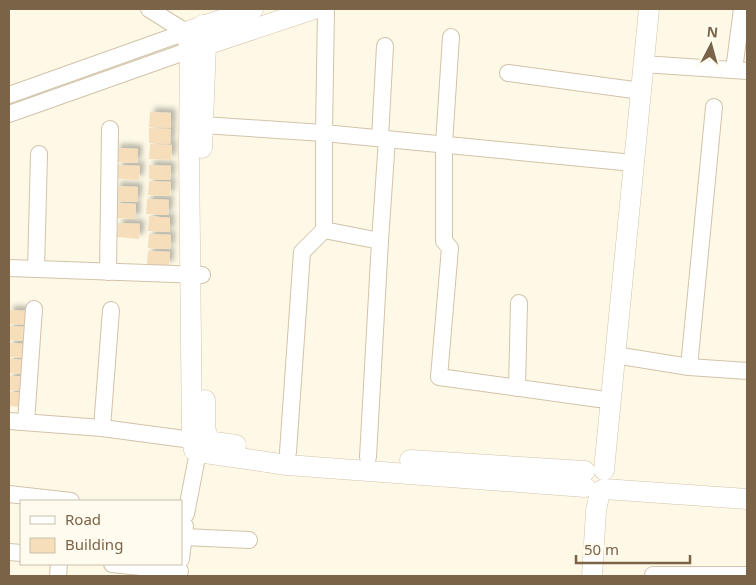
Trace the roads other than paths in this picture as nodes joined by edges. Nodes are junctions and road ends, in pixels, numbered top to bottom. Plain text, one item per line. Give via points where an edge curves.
1 (149, 9) edge
2 (253, 9) edge
3 (314, 9) edge
4 (326, 9) edge
5 (638, 9) edge
6 (649, 9) edge
7 (742, 9) edge
8 (196, 38) junction
9 (451, 38) dead end
10 (385, 46) dead end
11 (643, 64) junction
12 (740, 70) edge
13 (508, 73) dead end
14 (635, 90) junction
15 (9, 95) edge
16 (714, 107) dead end
17 (9, 114) edge
18 (202, 125) junction
19 (110, 129) dead end
20 (324, 133) junction
21 (384, 139) junction
22 (444, 144) junction
23 (40, 154) dead end
24 (623, 162) junction
25 (324, 230) junction
26 (380, 241) junction
27 (9, 268) edge
28 (36, 269) junction
29 (108, 272) junction
30 (196, 275) junction
31 (520, 303) dead end
32 (34, 309) dead end
33 (111, 310) dead end
34 (615, 355) junction
35 (689, 367) junction
36 (747, 371) edge
37 (517, 388) junction
38 (599, 399) junction
39 (9, 421) edge
40 (26, 422) junction
41 (102, 428) junction
42 (199, 442) junction
43 (288, 452) junction
44 (368, 458) junction
45 (596, 480) junction
46 (747, 487) edge
47 (9, 494) edge
48 (747, 499) edge
49 (62, 500) edge
50 (184, 514) edge
51 (184, 537) junction
52 (249, 540) dead end
53 (182, 552) edge
54 (118, 568) edge
55 (180, 568) edge
56 (654, 575) edge
57 (747, 575) edge
58 (592, 576) edge

1 - 8 street
2 - 8 street
3 - 8 street
4 - 20 street
5 - 14 street
6 - 11 street
7 - 12 street
8 - 15 street
8 - 17 street
8 - 18 street
8 - 30 street via 188,148
9 - 22 street
10 - 21 street
11 - 12 street
11 - 14 street
13 - 14 street
14 - 24 street
14 - 34 street
16 - 35 street
18 - 20 street
18 - 30 street
19 - 29 street
20 - 21 street
20 - 25 street
21 - 22 street
21 - 26 street
22 - 24 street
22 - 37 street via 444,241 450,248 439,377
23 - 28 street
24 - 38 street
25 - 26 street
25 - 43 street via 302,252
26 - 44 street
27 - 28 street
28 - 29 street
29 - 30 street
30 - 42 street
31 - 37 street
32 - 40 street
33 - 41 street
34 - 35 street
34 - 45 street
35 - 36 street
37 - 38 street
38 - 45 street
39 - 40 street
40 - 41 street
41 - 42 street
42 - 43 street via 209,439
42 - 45 street via 287,465
42 - 50 street
43 - 44 street
44 - 45 street
45 - 46 street
45 - 48 street
45 - 58 street
47 - 49 street
50 - 51 street
51 - 52 street
51 - 53 street
54 - 55 street
56 - 57 street

